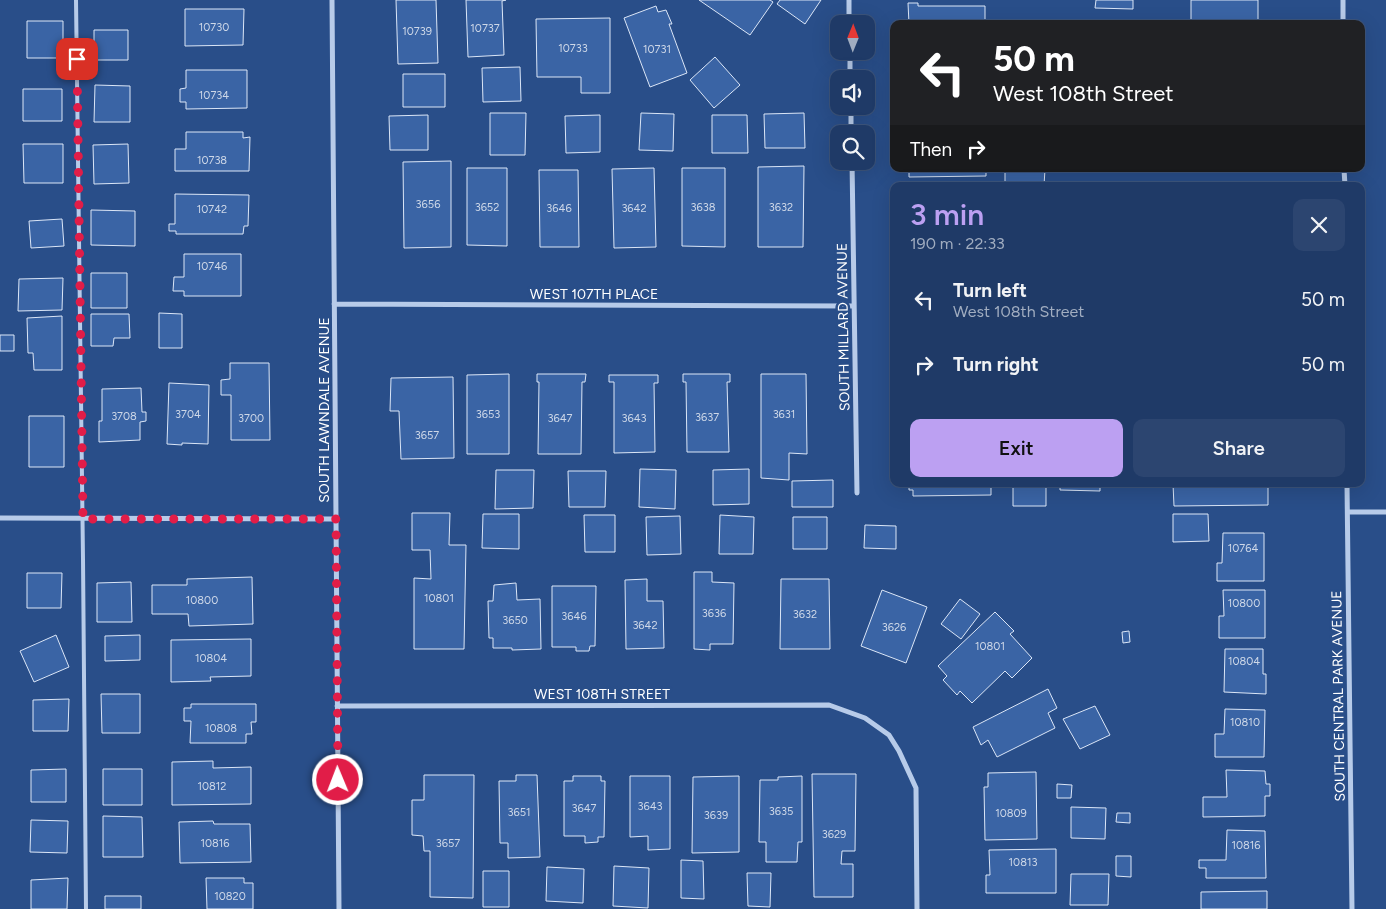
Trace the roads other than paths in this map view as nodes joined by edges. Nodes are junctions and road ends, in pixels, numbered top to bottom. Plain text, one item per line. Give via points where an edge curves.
1 (76, 0) edge
2 (332, 0) edge
3 (849, 0) edge
4 (1343, 0) edge
5 (849, 15) edge
6 (1343, 20) edge
7 (852, 170) edge
8 (334, 304) junction
9 (854, 306) junction
10 (1347, 487) edge
11 (857, 493) dead end
12 (1348, 512) junction
13 (1386, 512) edge
14 (0, 518) edge
15 (83, 519) junction
16 (336, 519) junction
17 (337, 706) junction
18 (86, 909) edge
19 (339, 909) edge
20 (917, 909) edge
21 (1352, 909) edge

1 - 15 lane
2 - 8 street, SOUTH LAWNDALE AVENUE
3 - 5 street
4 - 6 street
7 - 9 street, SOUTH MILLARD AVENUE
8 - 9 street, WEST 107TH PLACE
8 - 16 street, SOUTH LAWNDALE AVENUE
9 - 11 street, SOUTH MILLARD AVENUE
10 - 12 street, SOUTH CENTRAL PARK AVENUE
12 - 13 street
12 - 21 street, SOUTH CENTRAL PARK AVENUE
14 - 15 street
15 - 16 street
15 - 18 lane
16 - 17 street, SOUTH LAWNDALE AVENUE
17 - 19 street, SOUTH LAWNDALE AVENUE
17 - 20 street, WEST 108TH STREET via 829,705 865,718 888,735 916,788

